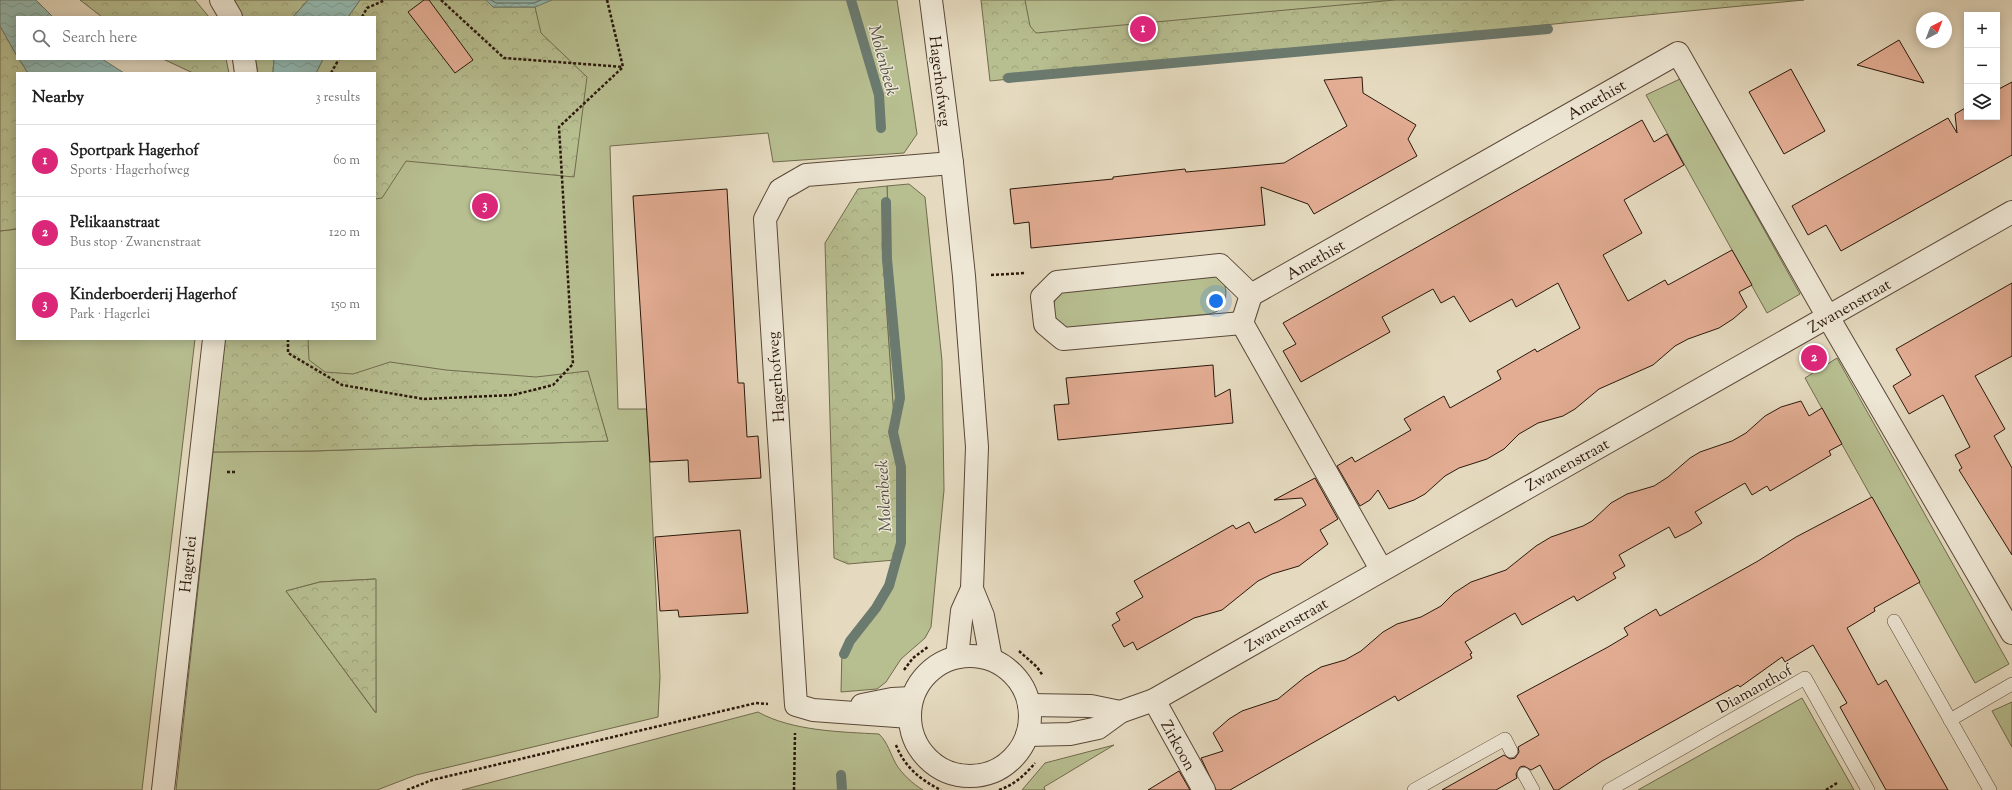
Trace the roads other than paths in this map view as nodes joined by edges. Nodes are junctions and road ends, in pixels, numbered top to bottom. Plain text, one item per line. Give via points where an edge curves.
1 (221, 0) edge
2 (930, 0) edge
3 (230, 16) edge
4 (244, 60) edge
5 (246, 72) edge
6 (952, 163) junction
7 (2012, 212) edge
8 (1250, 295) junction
9 (1828, 317) junction
10 (1242, 323) junction
11 (214, 340) edge
12 (1381, 569) junction
13 (972, 589) junction
14 (1894, 621) dead end
15 (2012, 633) edge
16 (957, 657) junction
17 (991, 659) junction
18 (2012, 684) edge
19 (1154, 700) junction
20 (1029, 705) junction
21 (834, 712) junction
22 (1120, 712) junction
23 (906, 714) junction
24 (1950, 720) junction
25 (1027, 735) junction
26 (1511, 751) dead end
27 (1524, 774) dead end
28 (951, 781) edge
29 (981, 782) edge
30 (163, 790) edge
31 (1204, 790) edge
32 (1414, 790) edge
33 (1533, 790) edge
34 (1609, 790) edge
35 (1868, 790) edge
36 (1990, 790) edge

1 - 3 street
2 - 6 street, Hagerhofweg
4 - 5 street
6 - 13 street, Hagerhofweg via 964,276 977,447
6 - 21 street, Hagerhofweg via 806,174 780,190 765,219 796,705
7 - 9 street, Zwanenstraat
8 - 9 street, Amethist via 1678,52
8 - 10 street
8 - 10 street via 1220,265 1058,282 1042,297 1046,324 1063,339
9 - 12 street, Zwanenstraat
9 - 15 street
10 - 12 street
11 - 30 street, Hagerlei
12 - 19 street, Zwanenstraat
13 - 16 street, Hagerhofweg via 962,611
13 - 17 street, Hagerhofweg via 983,616
14 - 24 lane
16 - 17 street via 969,655
16 - 23 street via 943,662 930,671 920,683
17 - 20 street via 1013,673 1023,686
18 - 24 lane
19 - 22 street, Zwanenstraat
19 - 31 street, Zirkoon
20 - 22 street via 1091,706
20 - 25 street
21 - 23 street via 864,722 891,727
21 - 23 street via 892,699
22 - 25 street, Zwanenstraat via 1098,728 1070,734
23 - 28 street via 921,751
24 - 36 lane
25 - 29 street via 1019,752
26 - 32 lane via 1505,739
27 - 33 lane
28 - 29 street via 966,776
34 - 35 lane, Diamanthof via 1805,678

